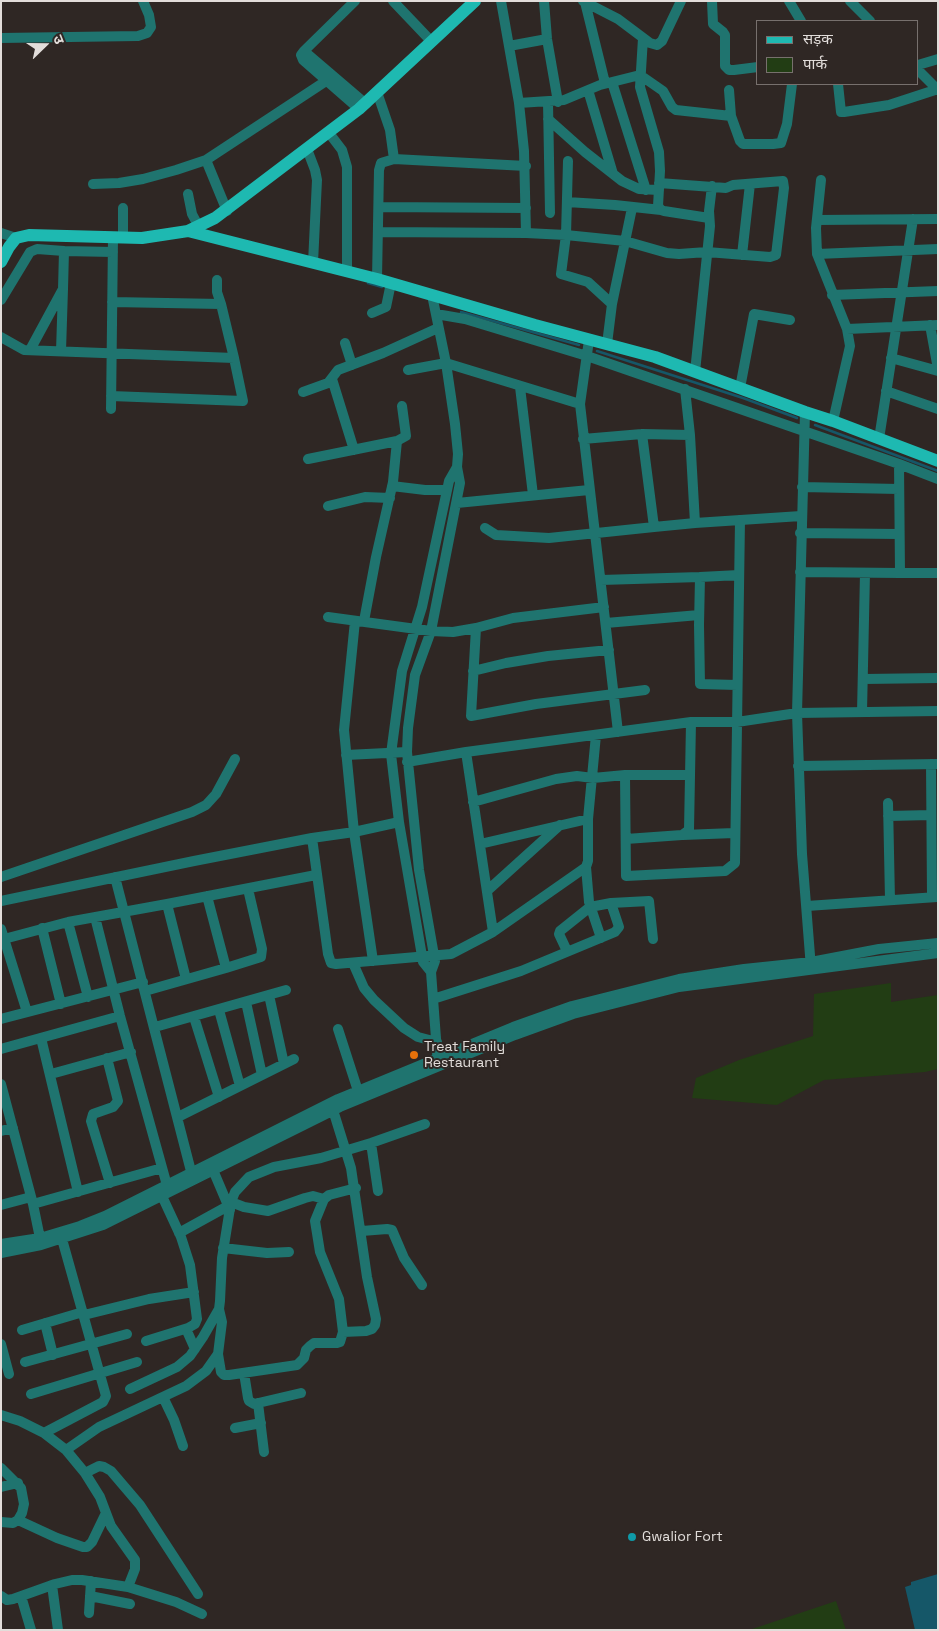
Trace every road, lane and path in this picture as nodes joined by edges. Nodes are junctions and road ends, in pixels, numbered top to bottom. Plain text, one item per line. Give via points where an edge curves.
1 (144, 1) edge
2 (355, 1) edge
3 (393, 1) edge
4 (501, 1) edge
5 (544, 1) edge
6 (681, 1) edge
7 (712, 1) edge
8 (789, 1) edge
9 (850, 1) edge
10 (584, 2) edge
11 (468, 4) edge
12 (800, 20) edge
13 (869, 20) edge
14 (1, 38) edge
15 (643, 38) junction
16 (547, 39) junction
17 (431, 41) junction
18 (509, 46) junction
19 (304, 51) junction
20 (938, 59) edge
21 (919, 65) edge
22 (756, 67) edge
23 (919, 71) edge
24 (640, 75) junction
25 (326, 81) junction
26 (608, 82) junction
27 (792, 85) edge
28 (838, 85) edge
29 (588, 90) junction
30 (728, 90) dead end
31 (938, 90) edge
32 (377, 92) junction
33 (553, 102) junction
34 (519, 104) junction
35 (362, 106) junction
36 (731, 116) junction
37 (548, 119) junction
38 (328, 133) junction
39 (307, 149) junction
40 (206, 160) junction
41 (394, 160) junction
42 (568, 160) dead end
43 (526, 166) junction
44 (613, 174) junction
45 (821, 180) dead end
46 (92, 184) dead end
47 (750, 184) junction
48 (659, 186) junction
49 (712, 186) junction
50 (646, 190) junction
51 (188, 194) dead end
52 (567, 202) junction
53 (123, 208) dead end
54 (379, 208) junction
55 (526, 208) junction
56 (632, 208) junction
57 (660, 210) junction
58 (227, 211) junction
59 (550, 213) dead end
60 (709, 218) junction
61 (913, 219) junction
62 (938, 219) edge
63 (817, 220) junction
64 (194, 229) junction
65 (379, 232) junction
66 (1, 233) edge
67 (526, 233) junction
68 (566, 235) junction
69 (16, 238) junction
70 (118, 238) junction
71 (625, 241) junction
72 (938, 249) edge
73 (908, 250) junction
74 (64, 252) junction
75 (113, 252) junction
76 (707, 252) junction
77 (817, 254) junction
78 (742, 255) junction
79 (1, 262) edge
80 (313, 263) junction
81 (347, 272) junction
82 (377, 279) junction
83 (217, 280) dead end
84 (391, 284) junction
85 (63, 289) junction
86 (938, 291) edge
87 (902, 292) junction
88 (432, 295) junction
89 (832, 296) junction
90 (1, 300) edge
91 (451, 301) junction
92 (112, 302) junction
93 (221, 304) junction
94 (612, 304) junction
95 (372, 313) dead end
96 (436, 314) junction
97 (452, 317) junction
98 (790, 320) dead end
99 (934, 325) edge
100 (896, 326) junction
101 (438, 328) junction
102 (847, 329) junction
103 (1, 337) edge
104 (589, 340) junction
105 (346, 343) dead end
106 (607, 344) junction
107 (30, 350) junction
108 (61, 351) junction
109 (112, 353) junction
110 (587, 356) junction
111 (234, 358) junction
112 (891, 358) junction
113 (446, 363) junction
114 (352, 365) junction
115 (408, 370) dead end
116 (938, 370) edge
117 (695, 372) junction
118 (332, 379) junction
119 (520, 387) junction
120 (740, 388) junction
121 (685, 389) junction
122 (886, 391) junction
123 (303, 392) dead end
124 (111, 396) junction
125 (580, 404) junction
126 (402, 406) dead end
127 (111, 409) dead end
128 (938, 409) edge
129 (805, 412) junction
130 (833, 421) junction
131 (804, 430) junction
132 (642, 434) junction
133 (690, 434) junction
134 (583, 439) junction
135 (879, 439) junction
136 (397, 441) junction
137 (354, 450) junction
138 (308, 459) dead end
139 (938, 461) edge
140 (898, 464) junction
141 (457, 467) junction
142 (938, 479) edge
143 (392, 486) junction
144 (802, 487) junction
145 (899, 489) junction
146 (447, 490) junction
147 (590, 490) junction
148 (534, 495) junction
149 (390, 498) junction
150 (457, 503) junction
151 (328, 506) dead end
152 (801, 516) junction
153 (740, 520) junction
154 (695, 523) junction
155 (654, 527) junction
156 (485, 528) dead end
157 (595, 533) junction
158 (800, 534) junction
159 (899, 534) junction
160 (800, 572) junction
161 (865, 573) junction
162 (900, 573) junction
163 (938, 573) edge
164 (739, 575) junction
165 (700, 577) junction
166 (601, 580) junction
167 (604, 607) junction
168 (699, 615) junction
169 (328, 617) dead end
170 (359, 621) junction
171 (606, 623) junction
172 (476, 628) junction
173 (416, 630) junction
174 (431, 631) junction
175 (609, 650) junction
176 (473, 670) junction
177 (938, 678) edge
178 (864, 679) junction
179 (737, 685) junction
180 (645, 690) dead end
181 (614, 694) junction
182 (938, 711) edge
183 (862, 712) junction
184 (797, 713) junction
185 (691, 722) junction
186 (737, 722) junction
187 (618, 732) junction
188 (596, 734) junction
189 (466, 752) junction
190 (391, 754) junction
191 (346, 755) junction
192 (407, 757) junction
193 (236, 759) dead end
194 (934, 764) edge
195 (798, 766) junction
196 (625, 775) junction
197 (690, 775) junction
198 (593, 778) junction
199 (473, 802) junction
200 (888, 803) dead end
201 (931, 815) junction
202 (888, 816) junction
203 (588, 819) junction
204 (399, 822) junction
205 (560, 825) junction
206 (354, 832) junction
207 (734, 833) junction
208 (682, 835) junction
209 (312, 838) junction
210 (626, 839) junction
211 (480, 844) junction
212 (586, 866) junction
213 (316, 875) junction
214 (1, 877) edge
215 (115, 877) junction
216 (248, 889) junction
217 (487, 891) junction
218 (207, 896) junction
219 (935, 897) edge
220 (890, 900) junction
221 (1, 901) edge
222 (611, 903) junction
223 (167, 904) junction
224 (807, 906) junction
225 (590, 907) junction
226 (124, 912) junction
227 (95, 917) junction
228 (68, 922) junction
229 (42, 928) junction
230 (1, 929) edge
231 (493, 932) junction
232 (601, 938) junction
233 (4, 939) junction
234 (653, 939) dead end
235 (938, 943) edge
236 (567, 951) junction
237 (938, 953) edge
238 (434, 954) junction
239 (422, 956) junction
240 (373, 961) junction
241 (353, 962) junction
242 (811, 966) junction
243 (226, 968) junction
244 (431, 972) junction
245 (186, 978) junction
246 (144, 987) junction
247 (114, 990) junction
248 (286, 990) dead end
249 (269, 995) junction
250 (88, 997) junction
251 (433, 999) junction
252 (246, 1002) junction
253 (61, 1004) junction
254 (219, 1010) junction
255 (27, 1012) junction
256 (120, 1016) junction
257 (194, 1017) junction
258 (1, 1019) edge
259 (155, 1028) junction
260 (338, 1029) dead end
261 (42, 1038) junction
262 (437, 1042) junction
263 (1, 1049) edge
264 (131, 1052) junction
265 (107, 1058) junction
266 (294, 1060) dead end
267 (438, 1062) junction
268 (284, 1064) junction
269 (51, 1074) junction
270 (262, 1075) junction
271 (1, 1084) edge
272 (240, 1086) junction
273 (358, 1091) junction
274 (219, 1097) junction
275 (333, 1110) junction
276 (178, 1117) junction
277 (425, 1124) dead end
278 (13, 1128) junction
279 (1, 1131) edge
280 (371, 1143) junction
281 (347, 1150) junction
282 (162, 1168) junction
283 (213, 1170) junction
284 (192, 1176) junction
285 (110, 1183) junction
286 (356, 1188) junction
287 (166, 1191) junction
288 (378, 1191) dead end
289 (78, 1192) junction
290 (324, 1198) junction
291 (32, 1200) junction
292 (1, 1205) edge
293 (230, 1206) junction
294 (362, 1231) junction
295 (179, 1233) junction
296 (62, 1239) junction
297 (41, 1242) junction
298 (1, 1244) edge
299 (224, 1248) junction
300 (289, 1252) dead end
301 (1, 1253) edge
302 (422, 1285) dead end
303 (194, 1292) junction
304 (218, 1309) junction
305 (83, 1313) junction
306 (45, 1323) junction
307 (188, 1328) junction
308 (22, 1330) dead end
309 (344, 1332) junction
310 (127, 1334) dead end
311 (146, 1341) dead end
312 (1, 1344) edge
313 (91, 1344) junction
314 (195, 1349) junction
315 (53, 1354) junction
316 (218, 1354) junction
317 (26, 1362) dead end
318 (137, 1362) dead end
319 (100, 1373) junction
320 (244, 1373) junction
321 (9, 1374) dead end
322 (130, 1389) dead end
323 (31, 1394) dead end
324 (301, 1394) dead end
325 (163, 1397) junction
326 (258, 1403) junction
327 (1, 1415) edge
328 (261, 1423) junction
329 (235, 1428) dead end
330 (44, 1433) junction
331 (183, 1446) dead end
332 (66, 1450) junction
333 (264, 1452) dead end
334 (1, 1468) edge
335 (86, 1473) junction
336 (18, 1483) junction
337 (1, 1487) edge
338 (106, 1514) junction
339 (18, 1520) junction
340 (1, 1522) edge
341 (91, 1581) junction
342 (52, 1585) junction
343 (128, 1586) junction
344 (198, 1594) dead end
345 (21, 1596) junction
346 (90, 1596) junction
347 (3, 1600) edge
348 (130, 1604) dead end
349 (89, 1613) dead end
350 (202, 1614) dead end
351 (31, 1630) edge
352 (58, 1630) edge

1 - 14 street via 151,27 147,33 138,36
2 - 19 street
3 - 17 street
4 - 18 street
5 - 16 street
6 - 15 street via 660,44 653,45
7 - 22 street via 713,24 724,35 725,66 729,70
8 - 12 street
9 - 13 street
10 - 15 street via 618,19
10 - 26 street
11 - 17 main road
15 - 24 street
16 - 18 street
16 - 33 street
17 - 32 main road
18 - 34 street
19 - 25 street via 301,58
19 - 35 street
20 - 21 street
23 - 31 street
24 - 26 street
24 - 36 street via 662,91 676,110
24 - 48 street via 642,94 659,152
25 - 35 street
25 - 40 street
26 - 29 street
26 - 50 street
27 - 36 street via 781,143 743,144
28 - 31 street via 841,112 889,105
29 - 33 street
29 - 44 street
30 - 36 street
32 - 35 main road
32 - 41 street via 390,130
33 - 34 street
33 - 37 street
34 - 43 street
35 - 38 main road
37 - 44 street
37 - 59 street
38 - 39 main road
38 - 81 street via 342,150 347,167
39 - 58 main road
39 - 80 street via 317,180
40 - 46 street via 143,179
40 - 58 street
41 - 43 street
41 - 54 street via 384,161 379,166
42 - 52 street
43 - 55 street
44 - 50 street via 632,187
45 - 63 street
47 - 49 street via 726,188
47 - 78 street
47 - 78 street via 783,181 784,188 776,255 770,258
48 - 49 street
48 - 50 street
48 - 57 street
49 - 60 street
51 - 64 street
52 - 56 street
52 - 68 street
53 - 70 street
54 - 55 street
54 - 65 street
55 - 67 street
56 - 57 street
56 - 71 street
57 - 60 street
58 - 64 main road
60 - 76 street
61 - 62 street
61 - 63 street
61 - 73 street
63 - 77 street
64 - 70 main road via 142,238
64 - 80 main road
65 - 67 street
65 - 82 street
66 - 69 street
67 - 68 street
68 - 71 street
68 - 94 street via 561,274 588,282
69 - 70 main road via 29,235
69 - 79 main road
70 - 75 street
71 - 76 street via 667,253
71 - 94 street
72 - 73 street
73 - 77 street
73 - 87 street
74 - 75 street
74 - 85 street
74 - 90 street via 37,249 30,252
75 - 92 street
76 - 78 street
76 - 117 street
77 - 89 street
80 - 81 main road
81 - 82 main road
82 - 84 main road
83 - 93 street
84 - 88 main road
84 - 95 street via 386,307
85 - 107 street
85 - 108 street
86 - 87 street
87 - 89 street
87 - 100 street
88 - 91 main road
88 - 96 street
89 - 102 street
91 - 97 street
91 - 104 main road
92 - 93 street
92 - 109 street
93 - 111 street
94 - 106 street
96 - 97 street
96 - 101 street
97 - 110 street
98 - 120 street via 754,314
99 - 100 street
99 - 116 street
100 - 102 street
100 - 112 street
101 - 113 street
101 - 114 street
102 - 130 street via 850,346
103 - 107 street
104 - 106 main road
104 - 110 street
105 - 114 street
106 - 117 main road
107 - 108 street
108 - 109 street
109 - 111 street
109 - 124 street
110 - 121 street
110 - 125 street
111 - 124 street via 244,401
112 - 116 street
112 - 122 street
113 - 115 street
113 - 119 street
113 - 141 street via 456,424
114 - 118 street via 335,372
117 - 120 main road
118 - 123 street
118 - 137 street
119 - 125 street
119 - 148 street
120 - 129 main road
121 - 131 street
121 - 133 street
122 - 128 street
122 - 135 street
124 - 127 street
125 - 134 street
126 - 136 street via 406,436
129 - 130 main road
129 - 131 street
130 - 135 main road
131 - 140 street
131 - 144 street
132 - 133 street
132 - 134 street
132 - 155 street
133 - 154 street
134 - 147 street
135 - 139 main road
136 - 137 street
136 - 143 street
137 - 138 street
140 - 142 street
140 - 145 street
141 - 146 street
141 - 150 street via 460,483
143 - 146 street
143 - 149 street
144 - 145 street
144 - 152 street
145 - 159 street
146 - 173 street
147 - 148 street
147 - 157 street
148 - 150 street
149 - 151 street via 365,497
149 - 170 street
150 - 174 street
152 - 153 street
152 - 158 street
153 - 154 street
153 - 164 street
154 - 155 street
155 - 157 street
156 - 157 street via 496,535 534,538
157 - 166 street
158 - 159 street
158 - 160 street
159 - 162 street
160 - 161 street
160 - 184 street
161 - 162 street
161 - 178 street
162 - 163 street
164 - 165 street
164 - 179 street
165 - 166 street
165 - 168 street
166 - 167 street
167 - 171 street
167 - 172 street via 513,618
168 - 171 street
168 - 179 street via 700,684
169 - 170 street
170 - 173 street
170 - 191 street via 344,730
171 - 175 street
172 - 174 street
172 - 176 street
173 - 174 street
173 - 190 street via 402,671
174 - 192 street via 415,675
175 - 176 street via 540,657
175 - 181 street
176 - 181 street via 471,716
177 - 178 street
178 - 183 street
179 - 186 street
180 - 181 street
181 - 187 street
182 - 183 street
183 - 184 street
184 - 186 street
184 - 195 street
185 - 186 street
185 - 187 street
185 - 197 street
186 - 207 street
187 - 188 street
188 - 189 street
188 - 198 street
189 - 192 street
189 - 199 street
190 - 191 street
190 - 192 street
190 - 204 street
191 - 206 street
192 - 238 street via 419,870
193 - 214 street via 206,805
194 - 195 street
194 - 201 street
195 - 224 street
196 - 197 street
196 - 198 street
196 - 210 street
197 - 208 street via 690,830
198 - 199 street via 556,779
198 - 203 street
199 - 211 street
200 - 202 street
201 - 202 street
201 - 219 street
202 - 220 street
203 - 205 street
203 - 212 street
204 - 206 street
204 - 239 street
205 - 211 street
205 - 217 street
206 - 209 street
206 - 240 street
207 - 208 street
207 - 210 street via 735,863 725,871 626,876
208 - 210 street
209 - 213 street
209 - 215 street
211 - 217 street
212 - 225 street
212 - 231 street
213 - 216 street
213 - 241 street via 329,960 336,964
215 - 221 street
215 - 226 street
216 - 218 street
216 - 243 street via 263,954 258,959
217 - 231 street
218 - 223 street
218 - 243 street
219 - 220 street
220 - 224 street
222 - 225 street
222 - 232 street via 619,927
222 - 234 street via 649,901
223 - 226 street
223 - 245 street
224 - 242 street
225 - 232 street
225 - 236 street via 560,931
226 - 227 street
226 - 246 street
227 - 228 street
227 - 247 street
228 - 229 street
228 - 250 street
229 - 233 street
229 - 253 street
230 - 233 street
231 - 238 street via 451,954
232 - 236 street
233 - 255 street
235 - 242 street via 879,949
236 - 251 street via 521,971
237 - 242 street
238 - 239 street
238 - 244 street
239 - 240 street
239 - 244 street
240 - 241 street
241 - 262 street via 364,988 374,1000 418,1038
242 - 267 street via 744,969 632,990 572,1006 513,1027
243 - 245 street
244 - 251 street
245 - 246 street
246 - 247 street
246 - 259 street
247 - 250 street
247 - 256 street
248 - 249 street
249 - 252 street
249 - 268 street
250 - 253 street
251 - 262 street
252 - 254 street
252 - 270 street
253 - 255 street
254 - 257 street
254 - 272 street
255 - 258 street
256 - 261 street
256 - 264 street
257 - 259 street
257 - 274 street
259 - 276 street
260 - 273 street
261 - 263 street
261 - 269 street
262 - 267 street
264 - 265 street
264 - 282 street
265 - 269 street
265 - 285 street via 118,1101 113,1107 93,1114 91,1121
266 - 268 street
267 - 273 street
267 - 275 street
268 - 270 street
269 - 289 street
270 - 272 street
271 - 278 street
272 - 274 street
273 - 284 street
274 - 276 street
275 - 281 street
275 - 283 street
276 - 284 street
277 - 280 street
278 - 279 street
278 - 291 street
280 - 281 street
280 - 288 street
281 - 286 street
281 - 293 street via 262,1170 241,1184
282 - 285 street
282 - 287 street
283 - 284 street
283 - 293 street
284 - 287 street
285 - 289 street
286 - 290 street
286 - 294 street
287 - 295 street
287 - 296 street via 104,1225
287 - 297 street
289 - 291 street
290 - 293 street via 305,1198 268,1211
290 - 309 street via 316,1215 316,1230 320,1252 339,1299
291 - 292 street
291 - 297 street
293 - 295 street
293 - 299 street
294 - 302 street via 392,1230 404,1258
294 - 309 street via 375,1325 366,1331
295 - 303 street via 190,1265
296 - 297 street
296 - 305 street
297 - 298 street
297 - 301 street
299 - 300 street
299 - 304 street
303 - 305 street
303 - 307 street via 198,1319
304 - 314 street
304 - 316 street via 222,1322
305 - 306 street
305 - 313 street
306 - 308 street
306 - 315 street
307 - 311 street
307 - 314 street
309 - 320 street via 343,1338 336,1343 314,1343 297,1365
310 - 313 street
312 - 321 street
313 - 315 street
313 - 319 street
314 - 322 street via 170,1372
315 - 317 street
316 - 320 street via 224,1375
316 - 325 street via 213,1364 197,1378
318 - 319 street
319 - 323 street
319 - 330 street via 106,1396 103,1402
320 - 326 street via 249,1401
324 - 326 street
325 - 331 street
325 - 332 street via 99,1427
326 - 328 street
327 - 330 street
328 - 329 street
328 - 333 street
330 - 332 street
332 - 335 street
334 - 336 street
335 - 338 street
335 - 344 street via 99,1466 111,1471 140,1505
336 - 337 street
336 - 339 street via 24,1504
338 - 339 street via 87,1547 57,1538
338 - 343 street via 135,1560
339 - 340 street via 8,1524
341 - 342 street via 72,1580
341 - 343 street
341 - 346 street
342 - 345 street
342 - 352 street
343 - 350 street
345 - 347 street
345 - 351 street
346 - 348 street
346 - 349 street

